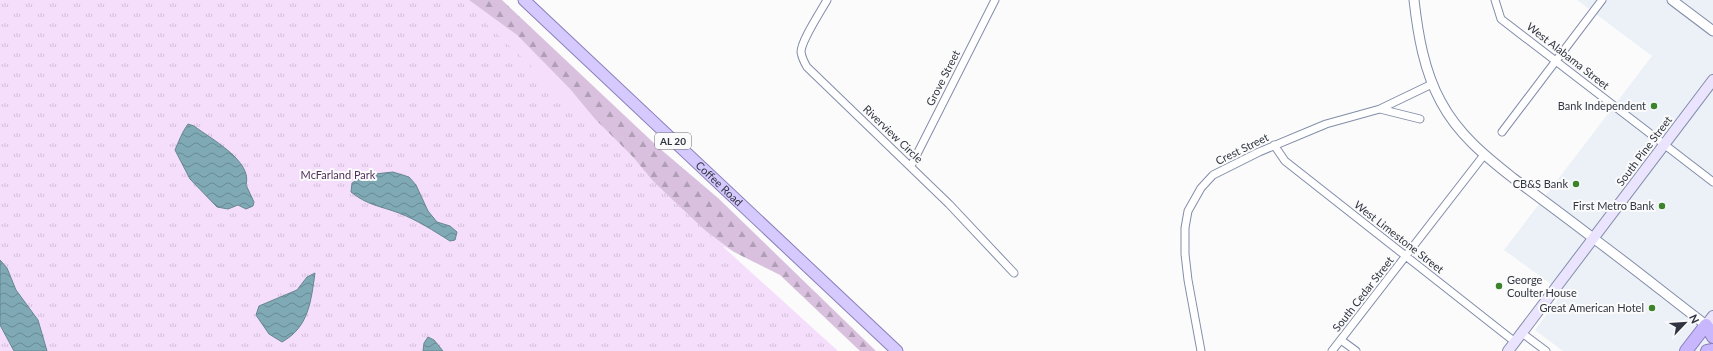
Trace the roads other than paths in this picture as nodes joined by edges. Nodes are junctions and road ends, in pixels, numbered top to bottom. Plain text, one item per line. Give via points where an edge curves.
1 (524, 0) edge
2 (827, 0) edge
3 (995, 0) edge
4 (1414, 0) edge
5 (1494, 0) edge
6 (1602, 0) edge
7 (1672, 0) edge
8 (1713, 31) edge
9 (1555, 61) junction
10 (1713, 80) edge
11 (1432, 84) junction
12 (1380, 109) junction
13 (1420, 119) dead end
14 (1502, 132) dead end
15 (1274, 145) junction
16 (1664, 145) junction
17 (1484, 155) junction
18 (911, 166) junction
19 (1713, 182) edge
20 (1594, 238) junction
21 (1406, 257) junction
22 (1014, 274) dead end
23 (1711, 323) edge
24 (1522, 333) junction
25 (1713, 337) edge
26 (1341, 340) junction
27 (1515, 342) junction
28 (1713, 350) edge
29 (897, 351) edge
30 (1201, 351) edge
31 (1332, 351) edge
32 (1356, 351) edge
33 (1508, 351) edge
34 (1546, 351) edge
35 (1686, 351) edge
36 (1707, 351) edge

1 - 29 main road, Coffee Road / AL 20
2 - 18 street, Riverview Circle via 804,42 801,50 802,59 819,79
3 - 18 street, Grove Street
4 - 11 street via 1418,35
5 - 9 street, West Alabama Street via 1501,19
6 - 9 street
7 - 8 street
9 - 14 street
9 - 16 street, West Alabama Street
10 - 16 main road, South Pine Street
11 - 12 street, Crest Street
11 - 17 street via 1454,123
12 - 13 street
12 - 15 street, Crest Street via 1326,124
15 - 21 street, West Limestone Street via 1285,161
15 - 30 street, Crest Street via 1213,175 1201,188 1188,211 1185,254
16 - 19 street, West Alabama Street
16 - 20 main road, South Pine Street
17 - 20 street
17 - 21 street, South Cedar Street
18 - 22 street, Riverview Circle
20 - 23 street
20 - 24 main road, South Pine Street
21 - 26 street, South Cedar Street
21 - 27 street, West Limestone Street
23 - 25 highway
23 - 35 highway
24 - 27 main road, South Pine Street
24 - 34 street
26 - 31 street, South Cedar Street
26 - 32 street
27 - 33 main road, South Pine Street
28 - 36 highway

